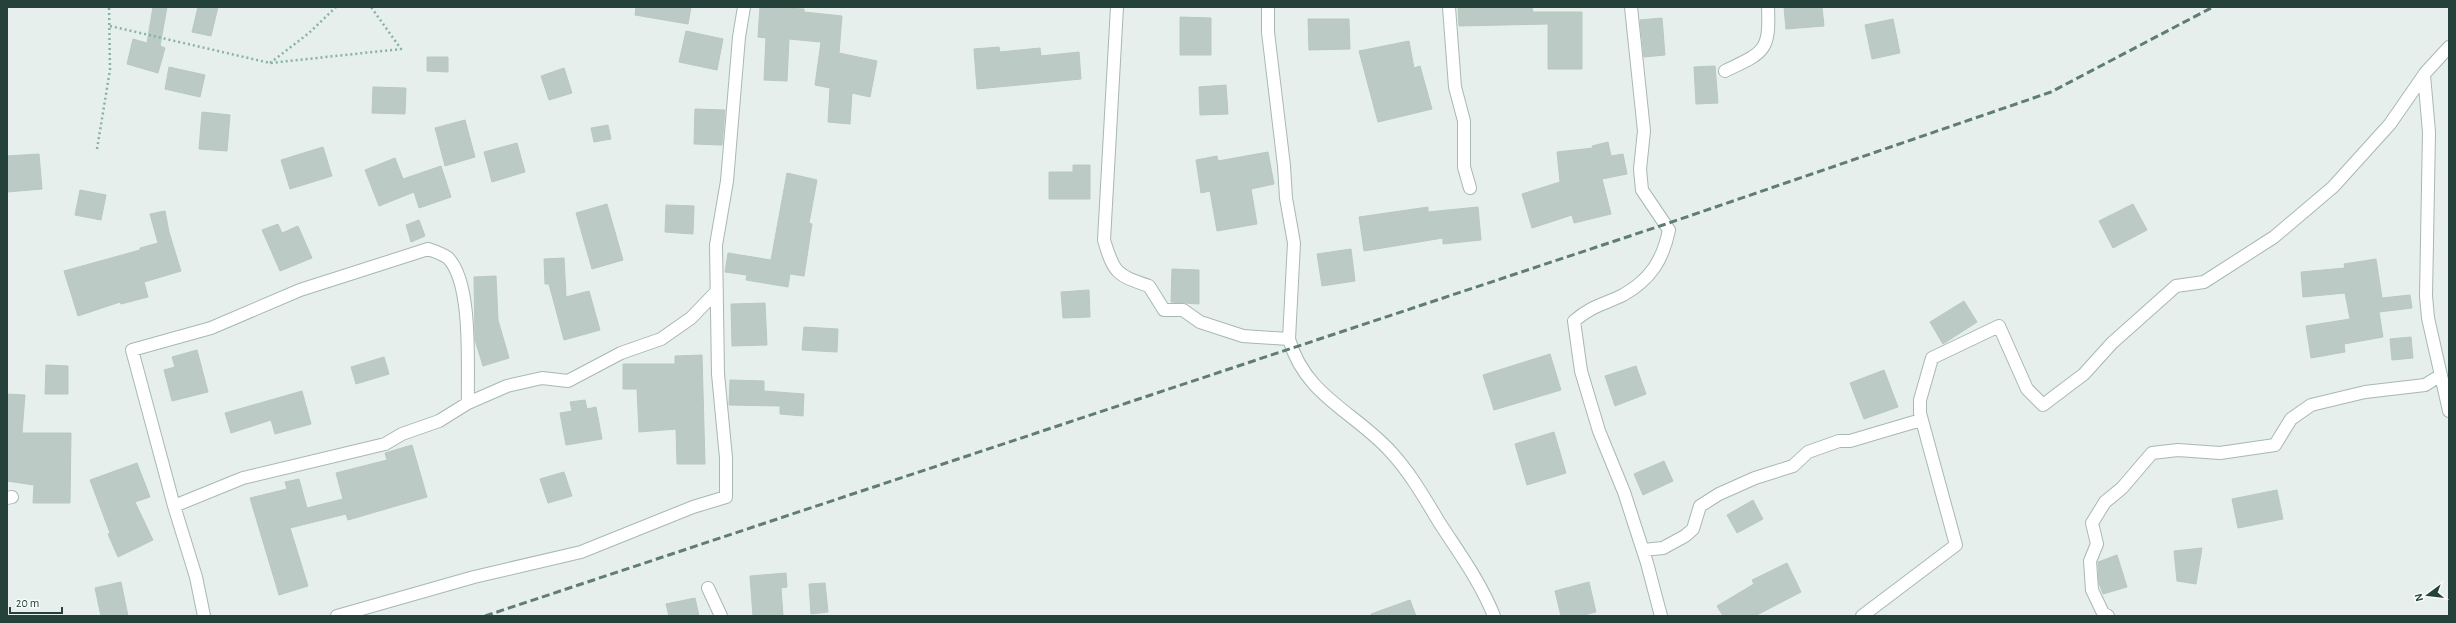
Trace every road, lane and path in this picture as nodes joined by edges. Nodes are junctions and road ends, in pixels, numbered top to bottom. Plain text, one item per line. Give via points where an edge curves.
1 (109, 7) edge
2 (336, 7) edge
3 (371, 7) edge
4 (744, 7) edge
5 (1117, 7) edge
6 (1268, 7) edge
7 (1449, 7) edge
8 (1631, 7) edge
9 (1768, 7) edge
10 (110, 26) junction
11 (2449, 47) edge
12 (270, 63) junction
13 (1725, 71) dead end
14 (2424, 75) junction
15 (97, 149) dead end
16 (1470, 188) dead end
17 (717, 291) junction
18 (1289, 339) junction
19 (2441, 375) junction
20 (468, 403) junction
21 (2449, 411) edge
22 (1921, 420) junction
23 (174, 506) junction
24 (1643, 550) junction
25 (708, 588) dead end
26 (204, 616) edge
27 (337, 616) edge
28 (721, 616) edge
29 (1494, 616) edge
30 (1661, 616) edge
31 (1862, 616) edge
32 (2108, 616) edge

1 - 10 path
2 - 12 path via 309,33
3 - 12 path via 401,49
4 - 17 street via 739,37 727,181 716,245
5 - 18 street via 1104,240 1111,265 1126,278 1150,286 1164,310 1183,310 1200,322 1243,336
6 - 18 street via 1268,32 1286,198 1294,243
7 - 16 street via 1455,87 1464,121 1464,166
8 - 24 street via 1644,131 1640,169 1642,190 1669,230 1665,252 1651,274 1623,295 1589,308 1574,321 1581,372 1599,431 1624,492
9 - 13 street via 1767,42 1758,55
10 - 12 path
10 - 15 path via 110,70
11 - 14 street
14 - 19 street via 2429,132 2426,296 2428,318
14 - 22 street via 2390,124 2333,187 2274,236 2204,282 2176,286 2112,343 2084,374 2043,405 2027,389 1999,326 1932,358 1920,400
17 - 20 street via 691,318 661,339 621,353 568,381 542,378 507,386
17 - 27 street via 718,374 726,458 726,497 693,507 581,552
18 - 29 street via 1295,359 1316,387 1345,414 1370,432 1408,472 1484,590
19 - 21 street
19 - 32 street via 2425,385 2365,392 2311,405 2290,419 2275,445 2220,453 2178,450 2152,453 2122,488 2105,502 2092,523 2097,544 2090,561 2092,590 2103,613
20 - 23 street via 439,421 402,434 385,444 243,478
20 - 23 street via 466,306 459,278 448,258 428,249 300,290 211,328 132,350
22 - 24 street via 1850,441 1839,441 1808,452 1793,466 1754,478 1700,506 1693,528 1685,536 1663,548
22 - 31 street via 1956,545
23 - 26 street via 196,577
24 - 30 street
25 - 28 street

